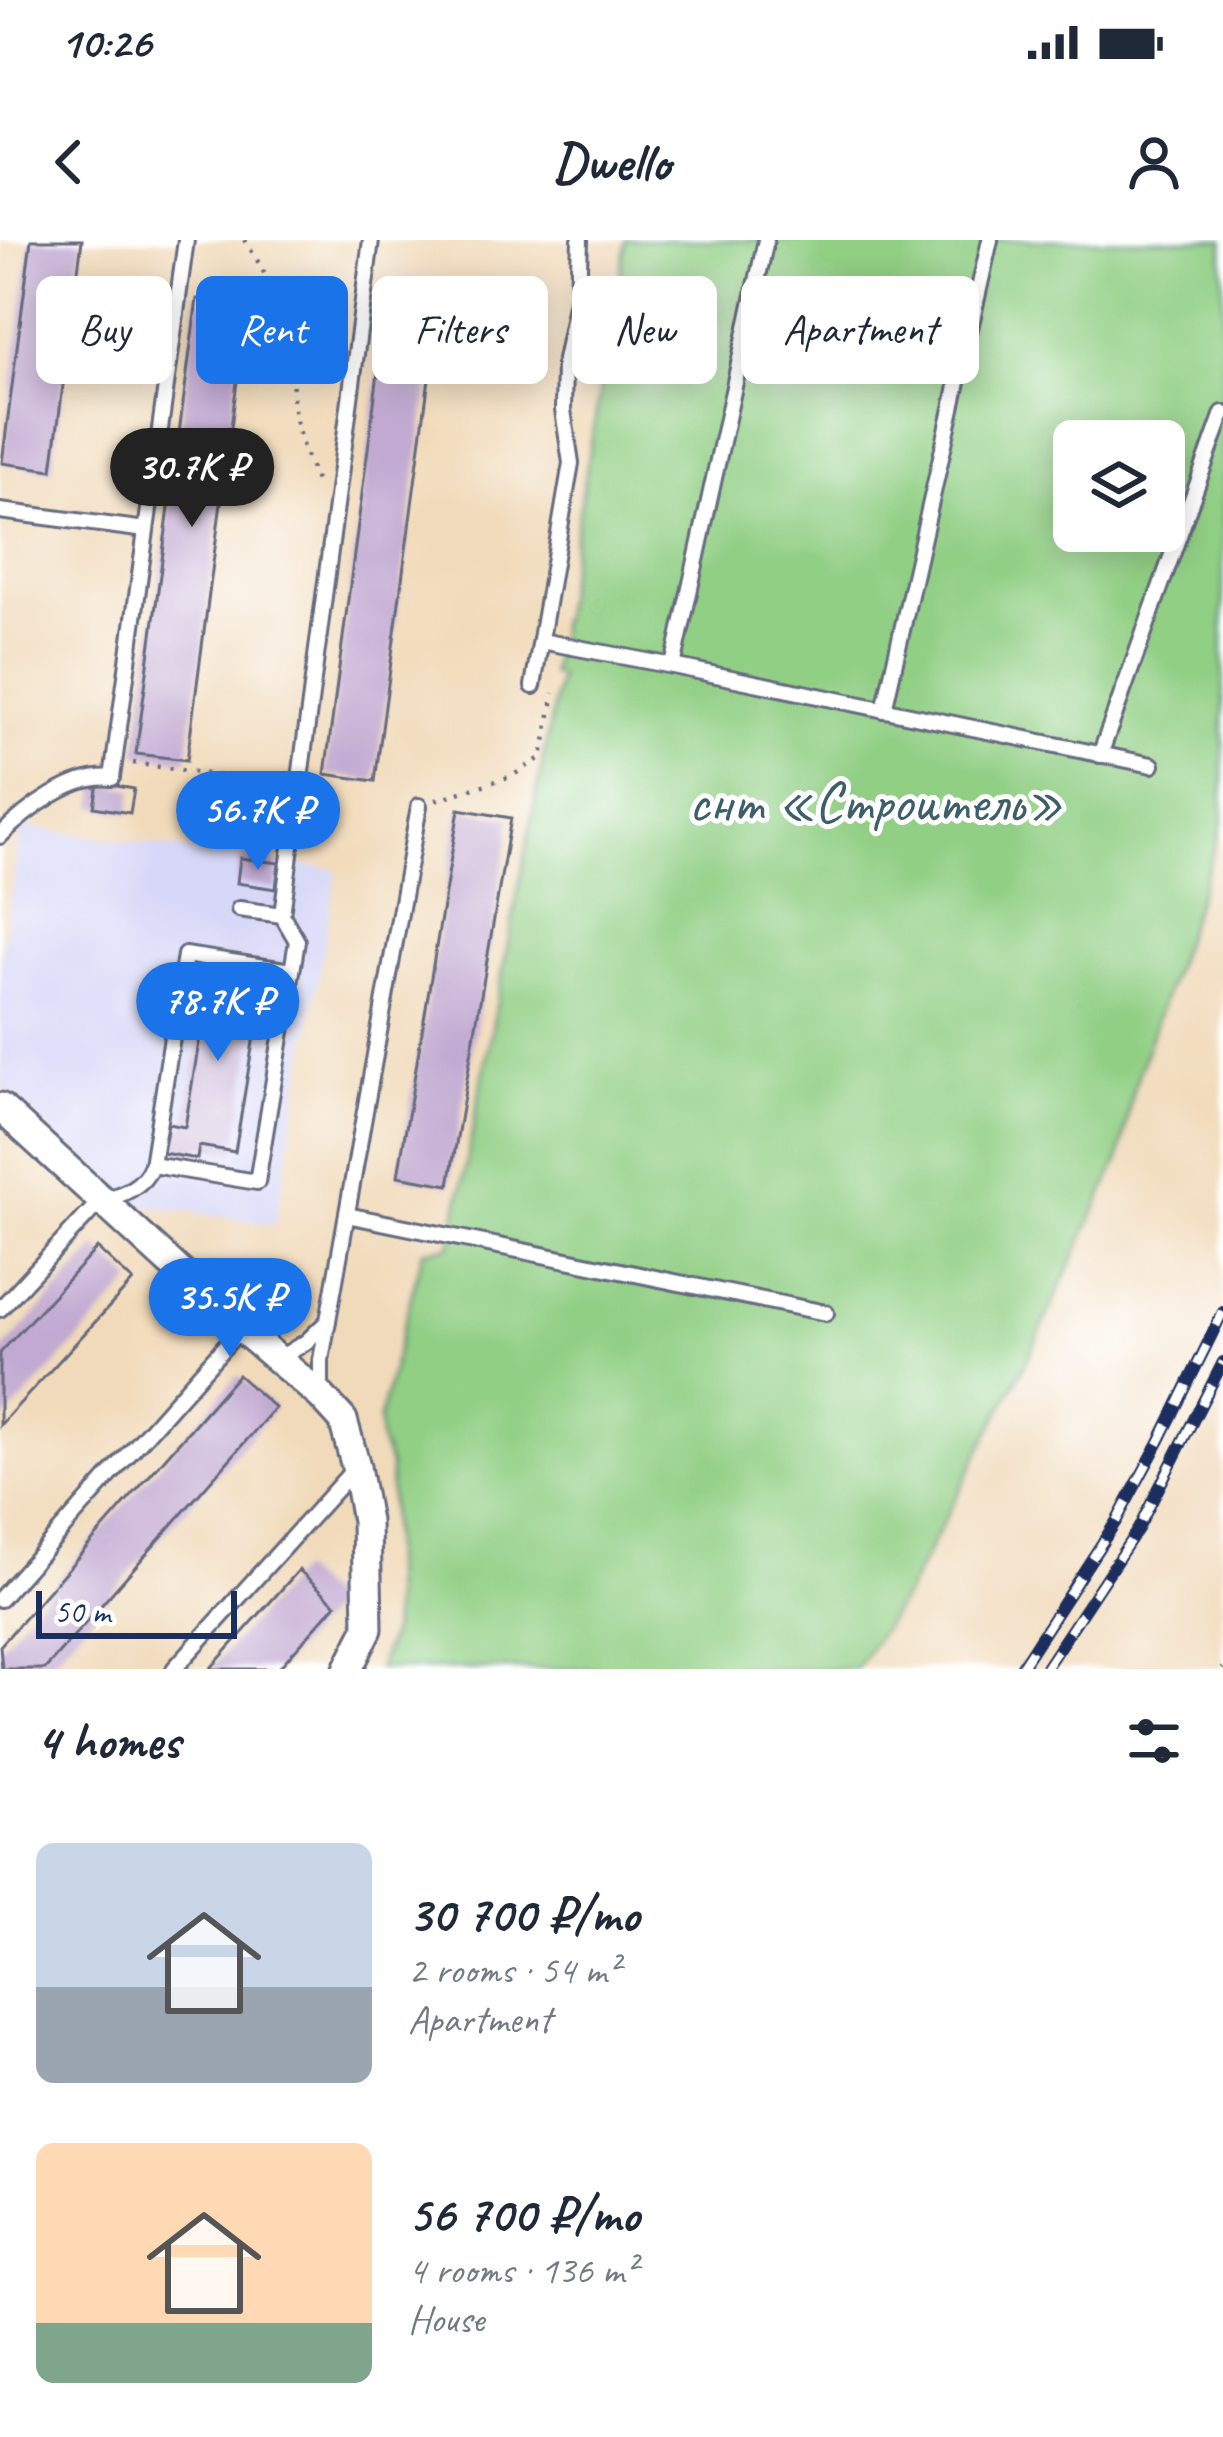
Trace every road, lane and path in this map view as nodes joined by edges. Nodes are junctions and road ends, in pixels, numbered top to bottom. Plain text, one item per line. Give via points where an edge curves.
1 (186, 240) edge
2 (244, 240) edge
3 (371, 240) edge
4 (580, 240) edge
5 (766, 240) edge
6 (990, 240) edge
7 (1223, 413) edge
8 (0, 511) edge
9 (334, 521) junction
10 (146, 530) junction
11 (541, 641) junction
12 (673, 666) junction
13 (533, 686) joint
14 (884, 710) junction
15 (1100, 755) junction
16 (114, 760) junction
17 (1151, 765) dead end
18 (299, 787) junction
19 (419, 806) joint
20 (0, 836) edge
21 (239, 909) dead end
22 (282, 915) junction
23 (292, 971) junction
24 (0, 1107) edge
25 (152, 1165) junction
26 (102, 1199) junction
27 (347, 1215) junction
28 (0, 1309) edge
29 (826, 1313) dead end
30 (328, 1321) junction
31 (241, 1328) junction
32 (278, 1360) junction
33 (321, 1396) junction
34 (356, 1467) junction
35 (0, 1599) edge
36 (173, 1669) edge
37 (348, 1669) edge

1 - 10 lane
2 - 9 path via 293,352 301,447
3 - 9 lane
4 - 11 lane via 564,365 571,463
5 - 12 lane
6 - 14 lane
7 - 15 lane
8 - 10 lane
9 - 18 lane
10 - 16 lane
11 - 12 lane
11 - 13 lane
12 - 14 lane
13 - 19 path via 554,690 542,757 512,776
14 - 15 lane
15 - 17 lane
16 - 18 path
16 - 20 lane via 112,778 56,793
18 - 22 lane
19 - 27 lane
21 - 22 lane
22 - 23 lane via 298,940
23 - 25 lane via 257,1182
23 - 25 lane via 185,955
24 - 26 street
25 - 26 lane via 122,1196
26 - 28 lane
26 - 31 street
27 - 29 lane
27 - 30 lane
30 - 32 lane
30 - 33 lane
31 - 32 street
31 - 35 lane
32 - 33 street
33 - 34 street via 343,1420
34 - 36 lane
34 - 37 street via 368,1629

